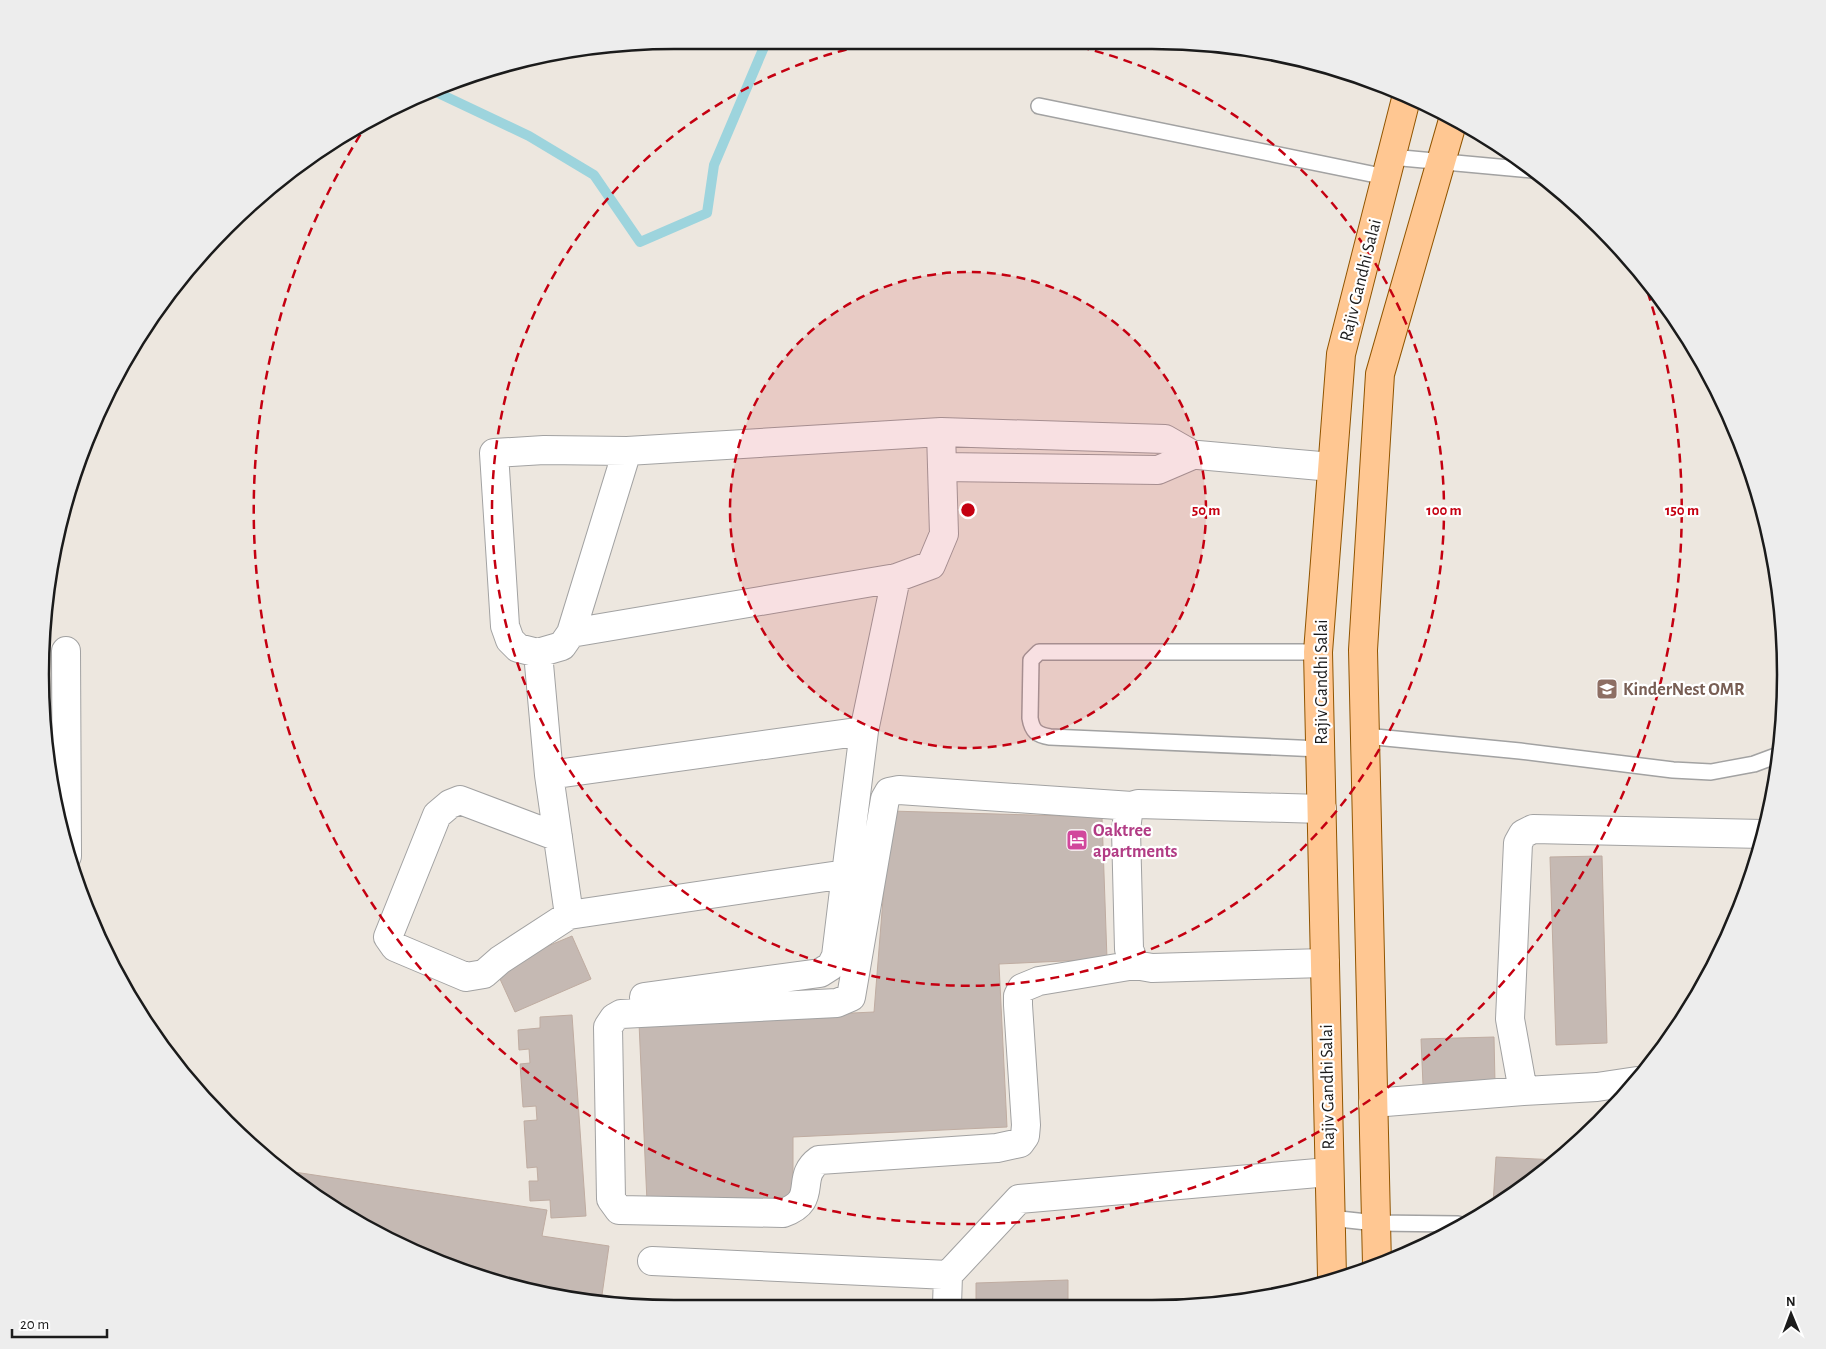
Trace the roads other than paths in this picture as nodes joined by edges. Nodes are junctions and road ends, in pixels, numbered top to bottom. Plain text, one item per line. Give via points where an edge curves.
1 (1405, 102) edge
2 (1039, 106) dead end
3 (1451, 126) edge
4 (1441, 163) junction
5 (1389, 167) junction
6 (1520, 169) edge
7 (940, 432) junction
8 (626, 451) junction
9 (1193, 455) junction
10 (942, 468) junction
11 (1332, 468) junction
12 (896, 578) junction
13 (571, 632) junction
14 (66, 651) dead end
15 (1318, 652) junction
16 (538, 653) junction
17 (864, 731) junction
18 (1365, 736) junction
19 (1320, 749) junction
20 (1772, 757) edge
21 (549, 775) junction
22 (1132, 806) junction
23 (1322, 809) junction
24 (67, 822) edge
25 (1756, 834) edge
26 (558, 837) junction
27 (846, 874) junction
28 (569, 915) junction
29 (1325, 963) junction
30 (1136, 965) junction
31 (623, 1000) dead end
32 (1625, 1083) edge
33 (1523, 1091) junction
34 (1373, 1103) junction
35 (1329, 1172) junction
36 (1330, 1218) junction
37 (1376, 1223) junction
38 (1450, 1224) edge
39 (1377, 1258) edge
40 (652, 1261) dead end
41 (1332, 1273) edge
42 (948, 1275) junction
43 (946, 1300) edge

1 - 5 main road, Rajiv Gandhi Salai
2 - 5 lane
3 - 4 main road
4 - 5 lane
4 - 6 lane
4 - 18 main road via 1380,374 1363,650
5 - 11 main road, Rajiv Gandhi Salai via 1341,354
7 - 8 street
7 - 9 street via 1165,439
7 - 10 street
8 - 13 street
8 - 16 street via 494,453 506,626 510,640 518,648
9 - 10 street via 1158,470
9 - 11 street
10 - 12 street via 944,534 932,565
11 - 15 main road, Rajiv Gandhi Salai
12 - 13 street
12 - 17 street
13 - 16 street via 562,646
14 - 24 street
15 - 19 main road, Rajiv Gandhi Salai
15 - 19 lane via 1038,652 1031,660 1030,718 1035,732 1050,738
16 - 21 street
17 - 21 street
17 - 27 street
18 - 20 lane via 1673,770 1711,772
18 - 34 main road
19 - 23 main road, Rajiv Gandhi Salai
21 - 26 street
22 - 23 street
22 - 30 street via 1126,830 1129,950
22 - 30 street via 899,790 890,792 885,799 851,997 837,1003 621,1014 614,1018 608,1027 611,1199 618,1210 782,1213 794,1209 803,1200 810,1166 819,1160 997,1148 1020,1143 1025,1136 1026,1125 1018,1005 1022,988 1038,981
23 - 29 main road, Rajiv Gandhi Salai
25 - 33 street via 1533,829 1523,834 1518,843 1510,1019
26 - 28 street
26 - 28 street via 460,800 450,804 437,814 388,937 395,947 466,977 484,974
27 - 28 street
27 - 31 street via 836,956 831,966 820,973
29 - 30 street via 1152,968
29 - 35 main road, Rajiv Gandhi Salai
32 - 33 street
33 - 34 street
34 - 37 main road
35 - 36 main road, Rajiv Gandhi Salai
35 - 42 street via 1019,1199
36 - 37 lane
36 - 41 main road, Rajiv Gandhi Salai
37 - 38 lane
37 - 39 main road
40 - 42 street
42 - 43 street

